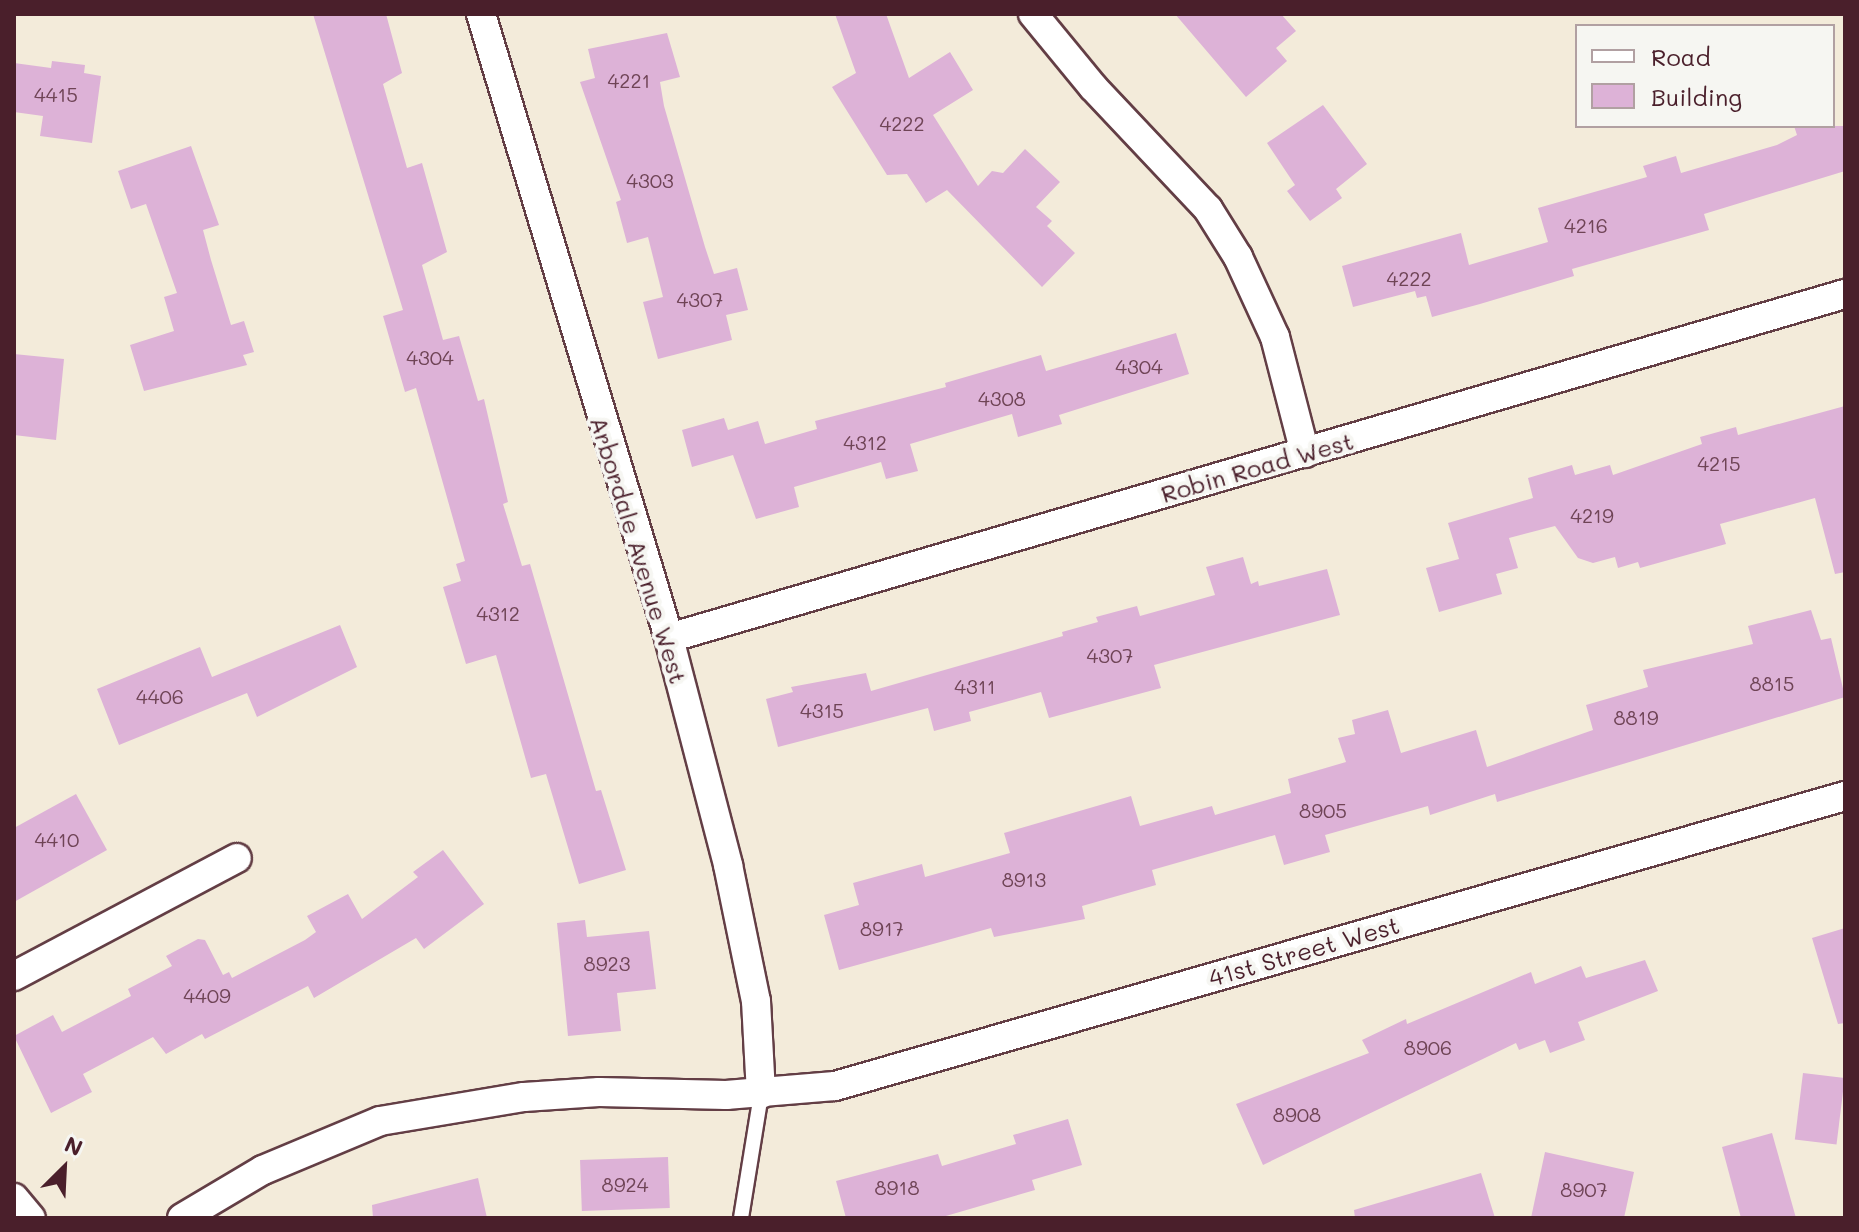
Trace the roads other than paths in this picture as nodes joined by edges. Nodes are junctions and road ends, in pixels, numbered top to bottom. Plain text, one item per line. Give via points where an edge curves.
1 (481, 14) edge
2 (1033, 14) edge
3 (1845, 294) edge
4 (1305, 453) junction
5 (669, 638) junction
6 (1845, 796) edge
7 (237, 858) dead end
8 (14, 976) edge
9 (761, 1094) junction
10 (14, 1198) edge
11 (31, 1218) edge
12 (182, 1218) edge
13 (741, 1218) edge

1 - 5 street, Arbordale Avenue West
2 - 4 street via 1084,77 1208,209 1238,257 1275,337
3 - 4 street, Robin Road West
4 - 5 street, Robin Road West
5 - 9 street, Arbordale Avenue West via 728,865 756,1001
6 - 9 street, 41st Street West via 835,1086
7 - 8 street
9 - 12 street, 41st Street West via 599,1092 449,1105 380,1121 325,1142 263,1170
9 - 13 lane
10 - 11 street

